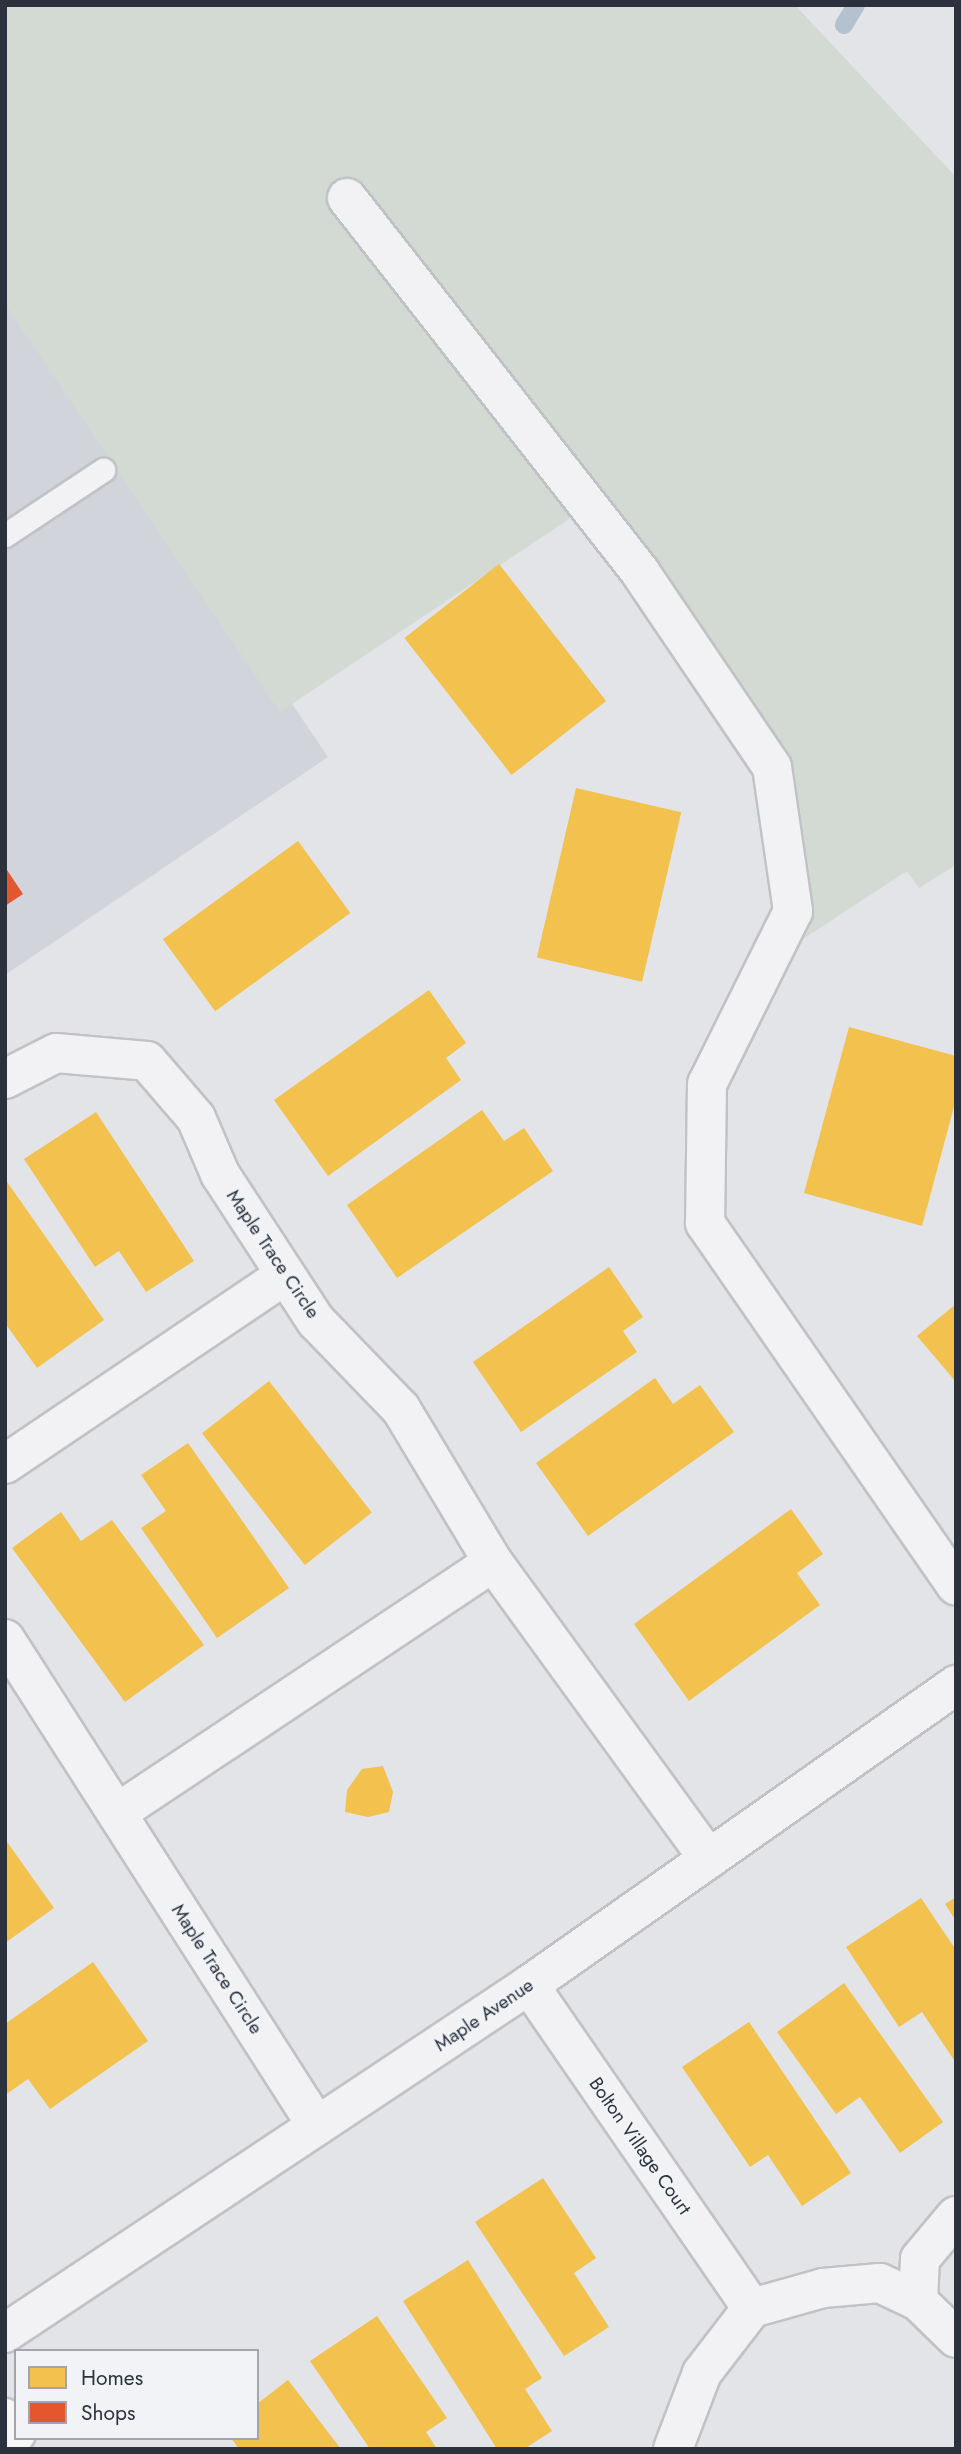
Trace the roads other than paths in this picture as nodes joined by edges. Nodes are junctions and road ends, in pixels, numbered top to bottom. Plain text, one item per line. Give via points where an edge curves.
1 (347, 198) dead end
2 (103, 470) dead end
3 (5, 535) edge
4 (5, 1079) edge
5 (285, 1275) junction
6 (5, 1464) edge
7 (493, 1562) junction
8 (956, 1585) edge
9 (5, 1639) edge
10 (956, 1685) edge
11 (117, 1813) junction
12 (709, 1859) junction
13 (529, 1985) junction
14 (317, 2126) junction
15 (956, 2216) edge
16 (918, 2301) junction
17 (752, 2308) junction
18 (5, 2333) edge
19 (956, 2339) edge
20 (673, 2449) edge

1 - 8 street via 640,572 772,767 793,911 707,1084 705,1223
2 - 3 lane
4 - 5 street, Maple Trace Circle via 55,1053 147,1061 196,1118 220,1174
5 - 6 street
5 - 7 street, Maple Trace Circle via 316,1321 401,1409
7 - 11 street
7 - 12 street, Maple Trace Circle
9 - 11 street, Maple Trace Circle
10 - 12 street, Maple Avenue
11 - 14 street, Maple Trace Circle
12 - 13 street, Maple Avenue
13 - 14 street, Maple Avenue
13 - 17 street, Bolton Village Court
14 - 18 street, Maple Avenue
15 - 16 street via 920,2259
16 - 17 street via 880,2283 823,2288
16 - 19 street
17 - 20 street via 702,2372

